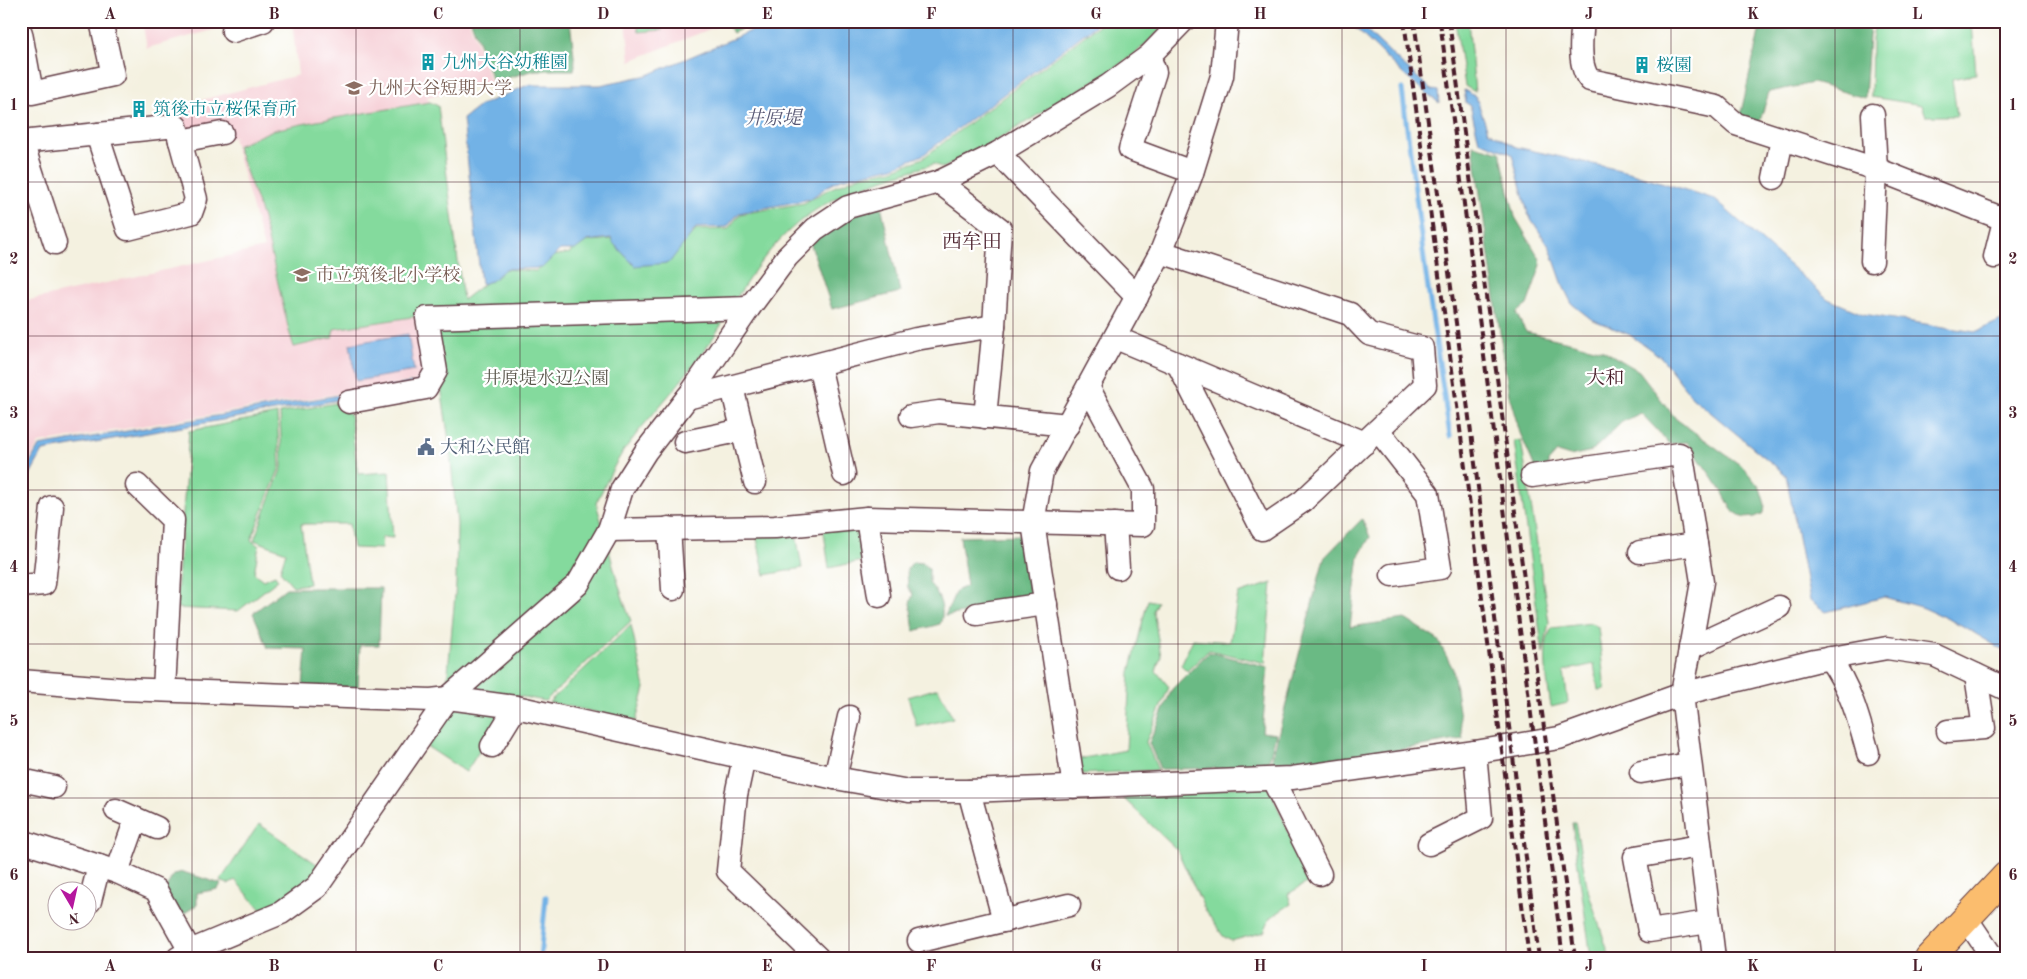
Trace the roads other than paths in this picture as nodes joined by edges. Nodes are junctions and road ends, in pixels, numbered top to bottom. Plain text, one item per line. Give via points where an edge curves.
1 (101, 21) edge
2 (263, 21) edge
3 (1182, 21) edge
4 (1227, 21) edge
5 (1583, 21) edge
6 (233, 31) dead end
7 (21, 33) edge
8 (1149, 56) junction
9 (1874, 115) dead end
10 (222, 133) dead end
11 (97, 134) junction
12 (1782, 140) junction
13 (180, 141) junction
14 (22, 142) edge
15 (998, 153) junction
16 (1876, 169) junction
17 (1192, 172) junction
18 (1774, 178) dead end
19 (939, 182) junction
20 (2005, 220) edge
21 (55, 243) dead end
22 (1161, 252) junction
23 (1995, 257) dead end
24 (1872, 261) dead end
25 (1137, 296) junction
26 (749, 308) junction
27 (994, 326) junction
28 (1116, 338) junction
29 (1178, 364) junction
30 (819, 365) junction
31 (732, 387) junction
32 (1088, 387) junction
33 (687, 398) junction
34 (349, 402) dead end
35 (911, 416) dead end
36 (985, 417) junction
37 (1068, 426) junction
38 (743, 430) junction
39 (1371, 437) junction
40 (685, 442) dead end
41 (844, 474) dead end
42 (1532, 476) dead end
43 (755, 482) dead end
44 (137, 485) dead end
45 (52, 507) dead end
46 (867, 518) junction
47 (1033, 523) junction
48 (1115, 524) junction
49 (670, 528) junction
50 (609, 530) junction
51 (1696, 544) junction
52 (1640, 552) dead end
53 (1118, 568) dead end
54 (1392, 575) dead end
55 (21, 586) edge
56 (673, 588) dead end
57 (879, 596) dead end
58 (1046, 604) junction
59 (1779, 606) dead end
60 (978, 614) dead end
61 (1690, 648) junction
62 (1829, 658) junction
63 (1976, 675) junction
64 (21, 681) edge
65 (2006, 689) edge
66 (164, 690) junction
67 (1682, 694) junction
68 (448, 698) junction
69 (516, 707) junction
70 (849, 717) dead end
71 (1948, 731) dead end
72 (492, 746) dead end
73 (1475, 752) junction
74 (1868, 754) dead end
75 (744, 758) junction
76 (1690, 764) junction
77 (1641, 772) dead end
78 (836, 778) junction
79 (21, 780) edge
80 (1273, 780) junction
81 (54, 787) dead end
82 (1074, 787) junction
83 (969, 791) junction
84 (116, 810) dead end
85 (136, 819) junction
86 (157, 828) dead end
87 (21, 841) edge
88 (1429, 844) dead end
89 (1700, 846) junction
90 (108, 869) junction
91 (1320, 874) dead end
92 (2004, 881) edge
93 (98, 887) edge
94 (1069, 905) dead end
95 (1966, 918) junction
96 (1004, 921) junction
97 (1709, 922) junction
98 (919, 941) dead end
99 (184, 954) edge
100 (818, 958) edge
101 (1714, 958) edge
102 (1929, 958) edge
103 (1993, 958) edge

1 - 7 street via 113,75 32,93
2 - 6 street
3 - 8 street
4 - 17 street via 1222,76
5 - 12 street via 1580,43 1586,76 1590,80 1717,107 1736,124
8 - 15 street via 1108,86
8 - 17 street via 1155,72 1130,149
9 - 16 street
10 - 13 street
11 - 13 street via 176,126
11 - 13 street via 128,229 191,213 196,198
11 - 14 street
12 - 16 street
12 - 18 street
14 - 21 street
15 - 19 street
15 - 25 street
16 - 20 street
16 - 24 street
17 - 22 street
19 - 26 street via 848,207 815,229 787,257
19 - 27 street via 1000,229
20 - 23 street
22 - 25 street
22 - 39 street via 1350,314 1369,334 1422,348 1425,385
25 - 28 street
26 - 33 street
26 - 34 street via 427,318 436,371 426,388
27 - 30 street via 916,339
27 - 36 street
28 - 29 street
28 - 32 street
29 - 39 street
29 - 39 street via 1262,530 1302,501
30 - 31 street
30 - 41 street
31 - 33 street
31 - 38 street
32 - 37 street
32 - 48 street via 1143,489 1143,525
33 - 50 street via 646,451 622,489
35 - 36 street via 940,412
36 - 37 street
37 - 47 street via 1042,471
38 - 40 street
38 - 43 street
39 - 54 street via 1435,490 1440,568
42 - 51 street via 1679,454 1682,456
44 - 66 street via 174,520
45 - 55 street via 44,584
46 - 47 street
46 - 49 street via 775,527
46 - 57 street
47 - 48 street
47 - 58 street
48 - 53 street
49 - 50 street
49 - 56 street
50 - 68 street via 578,584
51 - 52 street
51 - 61 street via 1702,582
58 - 60 street
58 - 82 street
59 - 61 street
61 - 67 street
62 - 63 street via 1886,648 1934,655
62 - 67 street
62 - 74 street via 1841,675
63 - 65 street
63 - 71 street via 1984,728
64 - 66 street
66 - 68 street
67 - 73 street via 1559,738
67 - 76 street
68 - 69 street
68 - 99 street via 317,887 281,913
69 - 72 street
69 - 75 street
70 - 78 street
73 - 80 street
73 - 88 street via 1481,818
75 - 78 street
75 - 100 street via 736,796 728,871
76 - 77 street
76 - 89 street
78 - 83 street via 909,791
79 - 81 street
80 - 82 street
80 - 91 street
82 - 83 street
83 - 96 street
84 - 85 street
85 - 86 street
85 - 90 street
87 - 90 street
89 - 97 street
89 - 97 street via 1635,856 1649,931
90 - 93 street
90 - 99 street via 156,890
92 - 95 main road
94 - 96 street
95 - 102 main road
95 - 103 street
96 - 98 street
97 - 101 street

